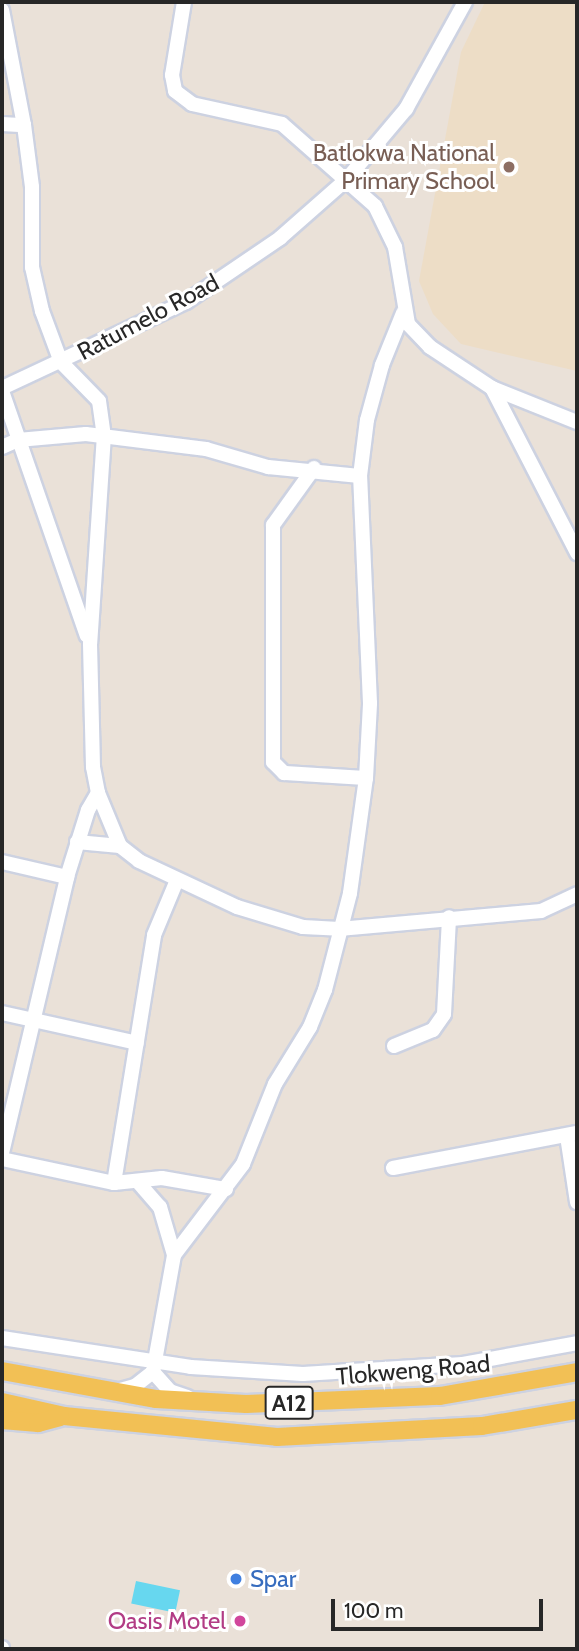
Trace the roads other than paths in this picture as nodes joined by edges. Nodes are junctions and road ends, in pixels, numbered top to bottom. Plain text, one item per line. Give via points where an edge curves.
1 (184, 2) edge
2 (465, 2) edge
3 (2, 10) edge
4 (4, 28) edge
5 (2, 124) edge
6 (24, 125) junction
7 (347, 179) junction
8 (403, 313) junction
9 (61, 362) junction
10 (492, 388) junction
11 (2, 390) edge
12 (577, 422) edge
13 (104, 436) junction
14 (18, 440) junction
15 (2, 447) edge
16 (314, 468) junction
17 (360, 476) junction
18 (577, 553) edge
19 (90, 644) junction
20 (366, 778) junction
21 (98, 793) junction
22 (77, 842) junction
23 (120, 846) junction
24 (2, 862) edge
25 (67, 877) junction
26 (177, 880) junction
27 (577, 894) edge
28 (449, 917) junction
29 (339, 929) junction
30 (2, 1013) edge
31 (29, 1021) junction
32 (137, 1043) junction
33 (394, 1046) dead end
34 (572, 1135) edge
35 (2, 1156) edge
36 (393, 1168) dead end
37 (138, 1182) junction
38 (114, 1183) junction
39 (226, 1189) junction
40 (577, 1202) edge
41 (174, 1255) junction
42 (2, 1338) edge
43 (577, 1343) edge
44 (154, 1367) junction
45 (2, 1371) edge
46 (577, 1372) edge
47 (102, 1390) junction
48 (199, 1401) junction
49 (2, 1402) edge
50 (577, 1410) edge
51 (64, 1416) junction
52 (2, 1420) edge

1 - 7 street via 173,75 181,99 282,124
2 - 7 street, Ratumelo Road via 406,108
3 - 4 street
4 - 6 street
5 - 6 street
6 - 9 street via 32,187 32,267
7 - 8 street via 384,218 395,247
7 - 9 street, Ratumelo Road via 280,238 186,302
8 - 10 street via 417,337
8 - 17 street via 379,376
9 - 11 street, Ratumelo Road
9 - 13 street via 97,397
10 - 12 street
10 - 18 street
11 - 14 street
13 - 14 street
13 - 16 street via 223,452 268,467
13 - 19 street
14 - 15 street
14 - 19 street
16 - 17 street
16 - 20 street via 273,525 273,762 284,773
17 - 20 street via 370,703
19 - 21 street via 93,767
20 - 29 street via 358,852
21 - 22 street
21 - 23 street
22 - 23 street
22 - 25 street
23 - 26 street
24 - 25 street
25 - 31 street
26 - 29 street via 269,919
26 - 32 street via 154,935
27 - 28 street via 541,911
28 - 29 street
28 - 33 street via 444,1014 433,1030
29 - 39 street via 325,990 310,1027 275,1084 247,1154
30 - 31 street
31 - 32 street
31 - 35 street
32 - 38 street
34 - 36 street
34 - 40 street
35 - 38 street
37 - 38 street
37 - 39 street via 169,1178
37 - 41 street via 160,1207
39 - 41 street
41 - 44 street
42 - 44 street
43 - 44 street via 463,1364 367,1371
44 - 47 street via 128,1390
44 - 48 street via 170,1391
45 - 47 main road, Tlokweng Road / A12
46 - 48 main road, Tlokweng Road / A12 via 440,1396 350,1403
47 - 48 main road, Tlokweng Road / A12
49 - 51 main road, A12
50 - 51 main road, A12 via 482,1426 291,1437 186,1432
51 - 52 main road via 38,1423

